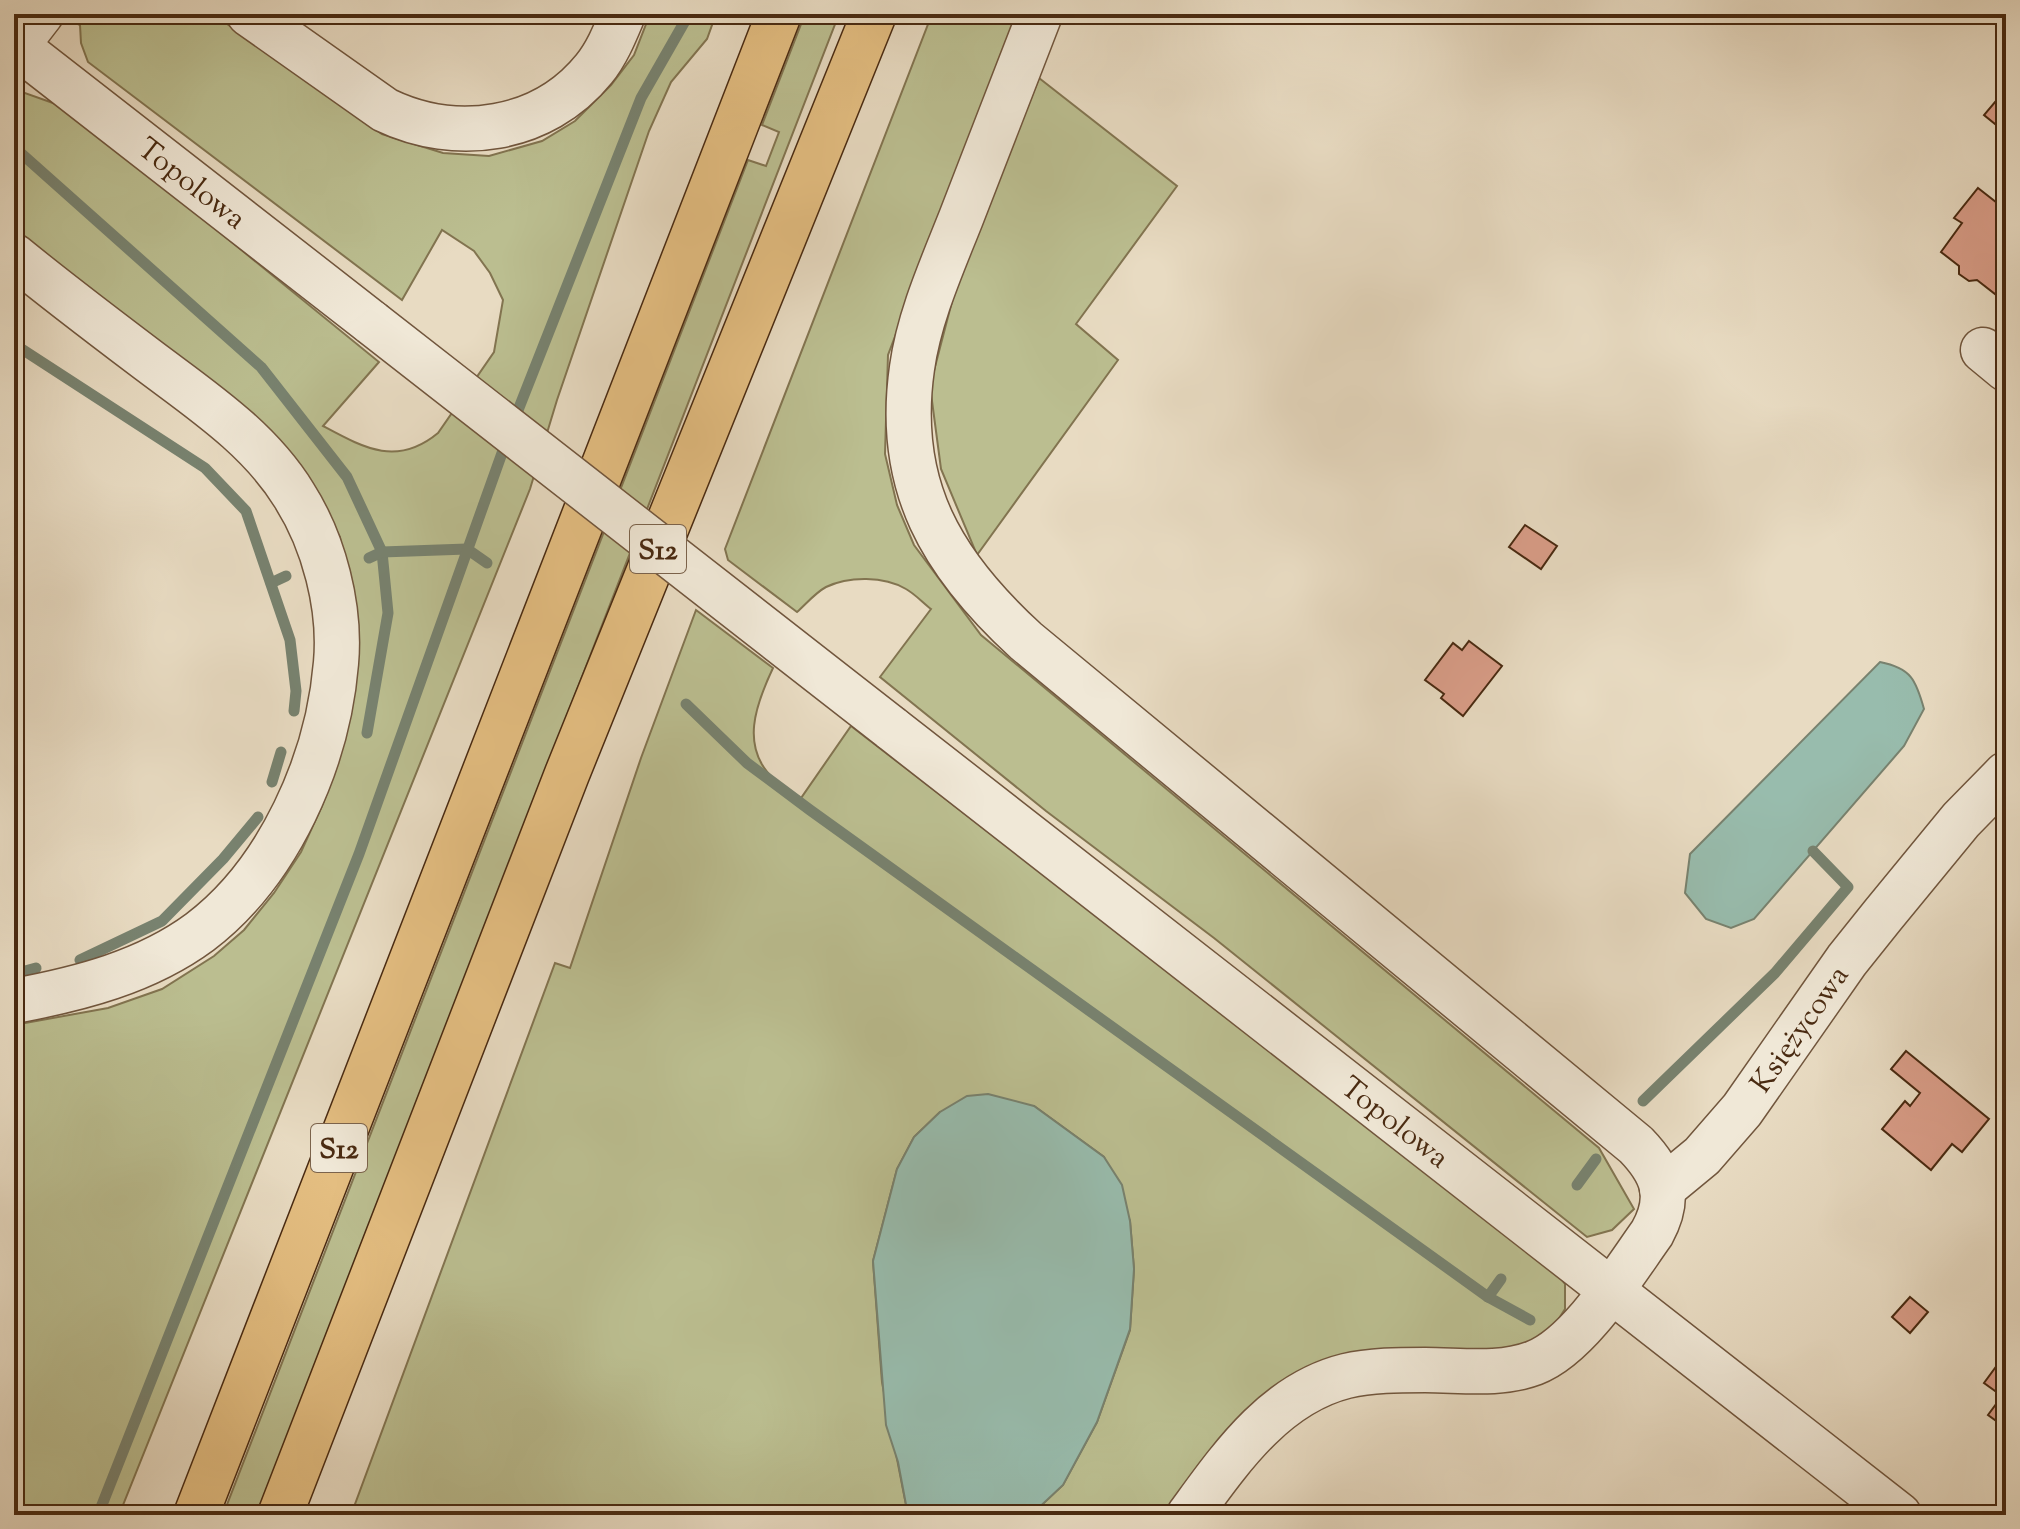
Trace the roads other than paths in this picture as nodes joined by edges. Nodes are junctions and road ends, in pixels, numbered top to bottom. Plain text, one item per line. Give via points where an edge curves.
1 (249, 14) edge
2 (623, 14) edge
3 (779, 14) edge
4 (874, 14) edge
5 (1040, 14) edge
6 (22, 38) edge
7 (14, 256) edge
8 (2006, 774) edge
9 (14, 1001) edge
10 (1662, 1189) junction
11 (1609, 1290) junction
12 (196, 1515) edge
13 (280, 1515) edge
14 (1189, 1515) edge
15 (1899, 1515) edge

1 - 2 street via 385,110 408,121 453,130 525,119 567,95 596,67
3 - 12 highway, S12
4 - 13 highway, S12 via 567,774
5 - 10 street via 949,248 912,367 913,464 939,540 1007,624 1636,1145 1650,1160
6 - 11 street, Topolowa, bridge via 372,323
7 - 9 street via 229,422 279,473 307,519 325,567 336,662 323,729 294,813 230,907 168,953 129,971
8 - 10 street, Księżycowa via 1961,820 1847,960 1742,1110 1702,1156
10 - 11 street via 1660,1218
11 - 14 street via 1574,1336 1535,1363 1506,1371 1370,1372 1334,1380 1296,1398 1233,1455
11 - 15 street, Topolowa

